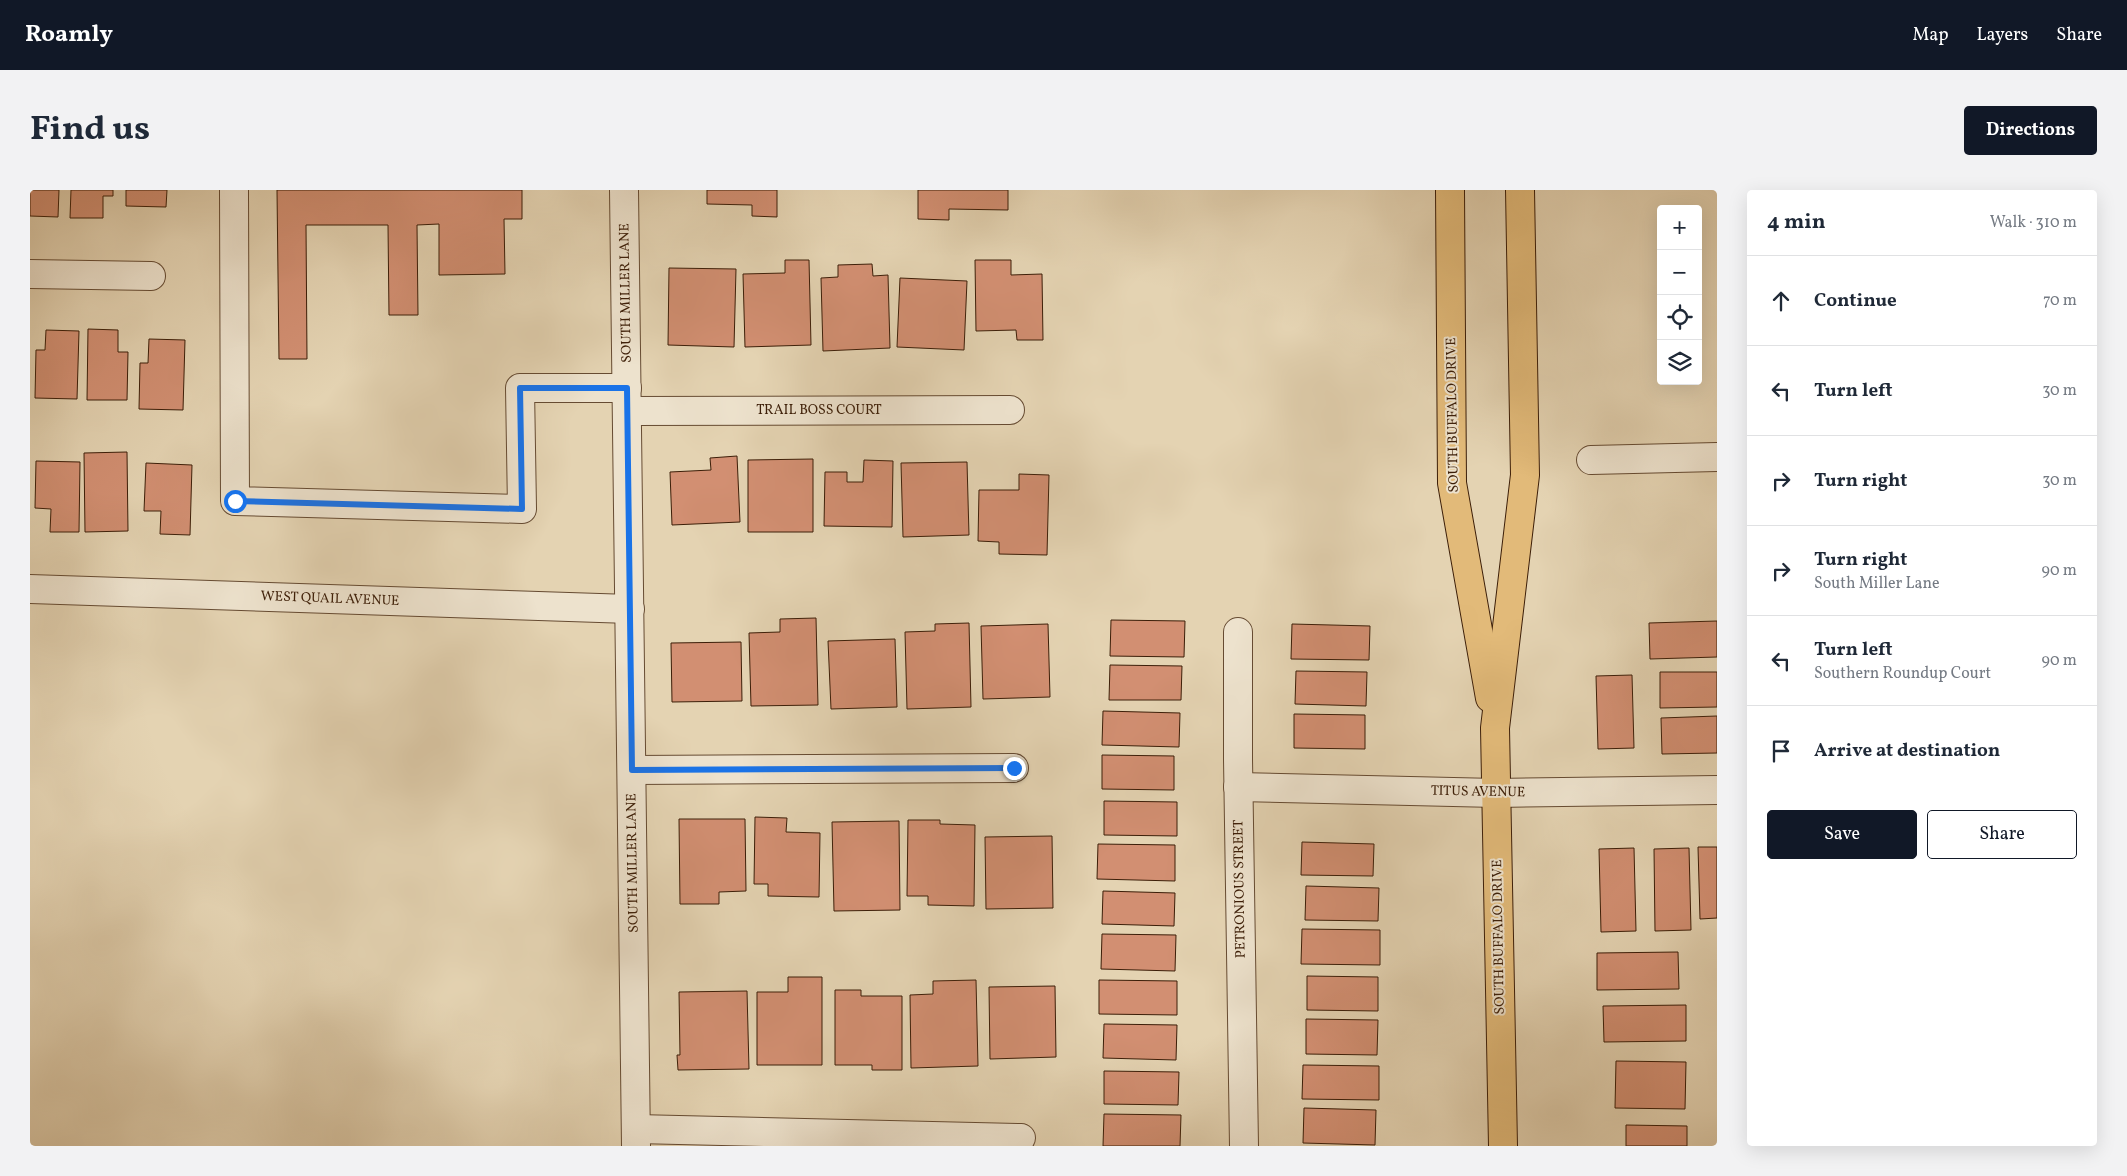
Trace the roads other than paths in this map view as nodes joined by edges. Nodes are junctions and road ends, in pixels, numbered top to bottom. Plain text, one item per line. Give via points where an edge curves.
1 (234, 190) edge
2 (624, 190) edge
3 (1450, 190) edge
4 (1520, 190) edge
5 (30, 274) edge
6 (150, 276) dead end
7 (627, 400) junction
8 (1010, 410) dead end
9 (1717, 458) edge
10 (1591, 460) dead end
11 (30, 589) edge
12 (630, 608) junction
13 (1238, 632) dead end
14 (1495, 728) junction
15 (1014, 768) dead end
16 (632, 770) junction
17 (1238, 787) junction
18 (1717, 790) edge
19 (1496, 793) junction
20 (636, 1138) edge
21 (1020, 1138) dead end
22 (1244, 1146) edge
23 (1503, 1146) edge

1 - 7 street, TRAIL BOSS COURT via 235,501 522,509 520,388
2 - 7 street, SOUTH MILLER LANE
3 - 14 main road, SOUTH BUFFALO DRIVE via 1452,483
4 - 14 main road, SOUTH BUFFALO DRIVE via 1525,475
5 - 6 street
7 - 8 street, TRAIL BOSS COURT
7 - 12 street, SOUTH MILLER LANE
9 - 10 street
11 - 12 street, WEST QUAIL AVENUE
12 - 16 street, SOUTH MILLER LANE
13 - 17 street, PETRONIOUS STREET
14 - 19 main road, SOUTH BUFFALO DRIVE
15 - 16 street
16 - 20 street, SOUTH MILLER LANE
17 - 19 street, TITUS AVENUE
17 - 22 street, PETRONIOUS STREET
18 - 19 street, TITUS AVENUE
19 - 23 main road, SOUTH BUFFALO DRIVE
20 - 21 street

